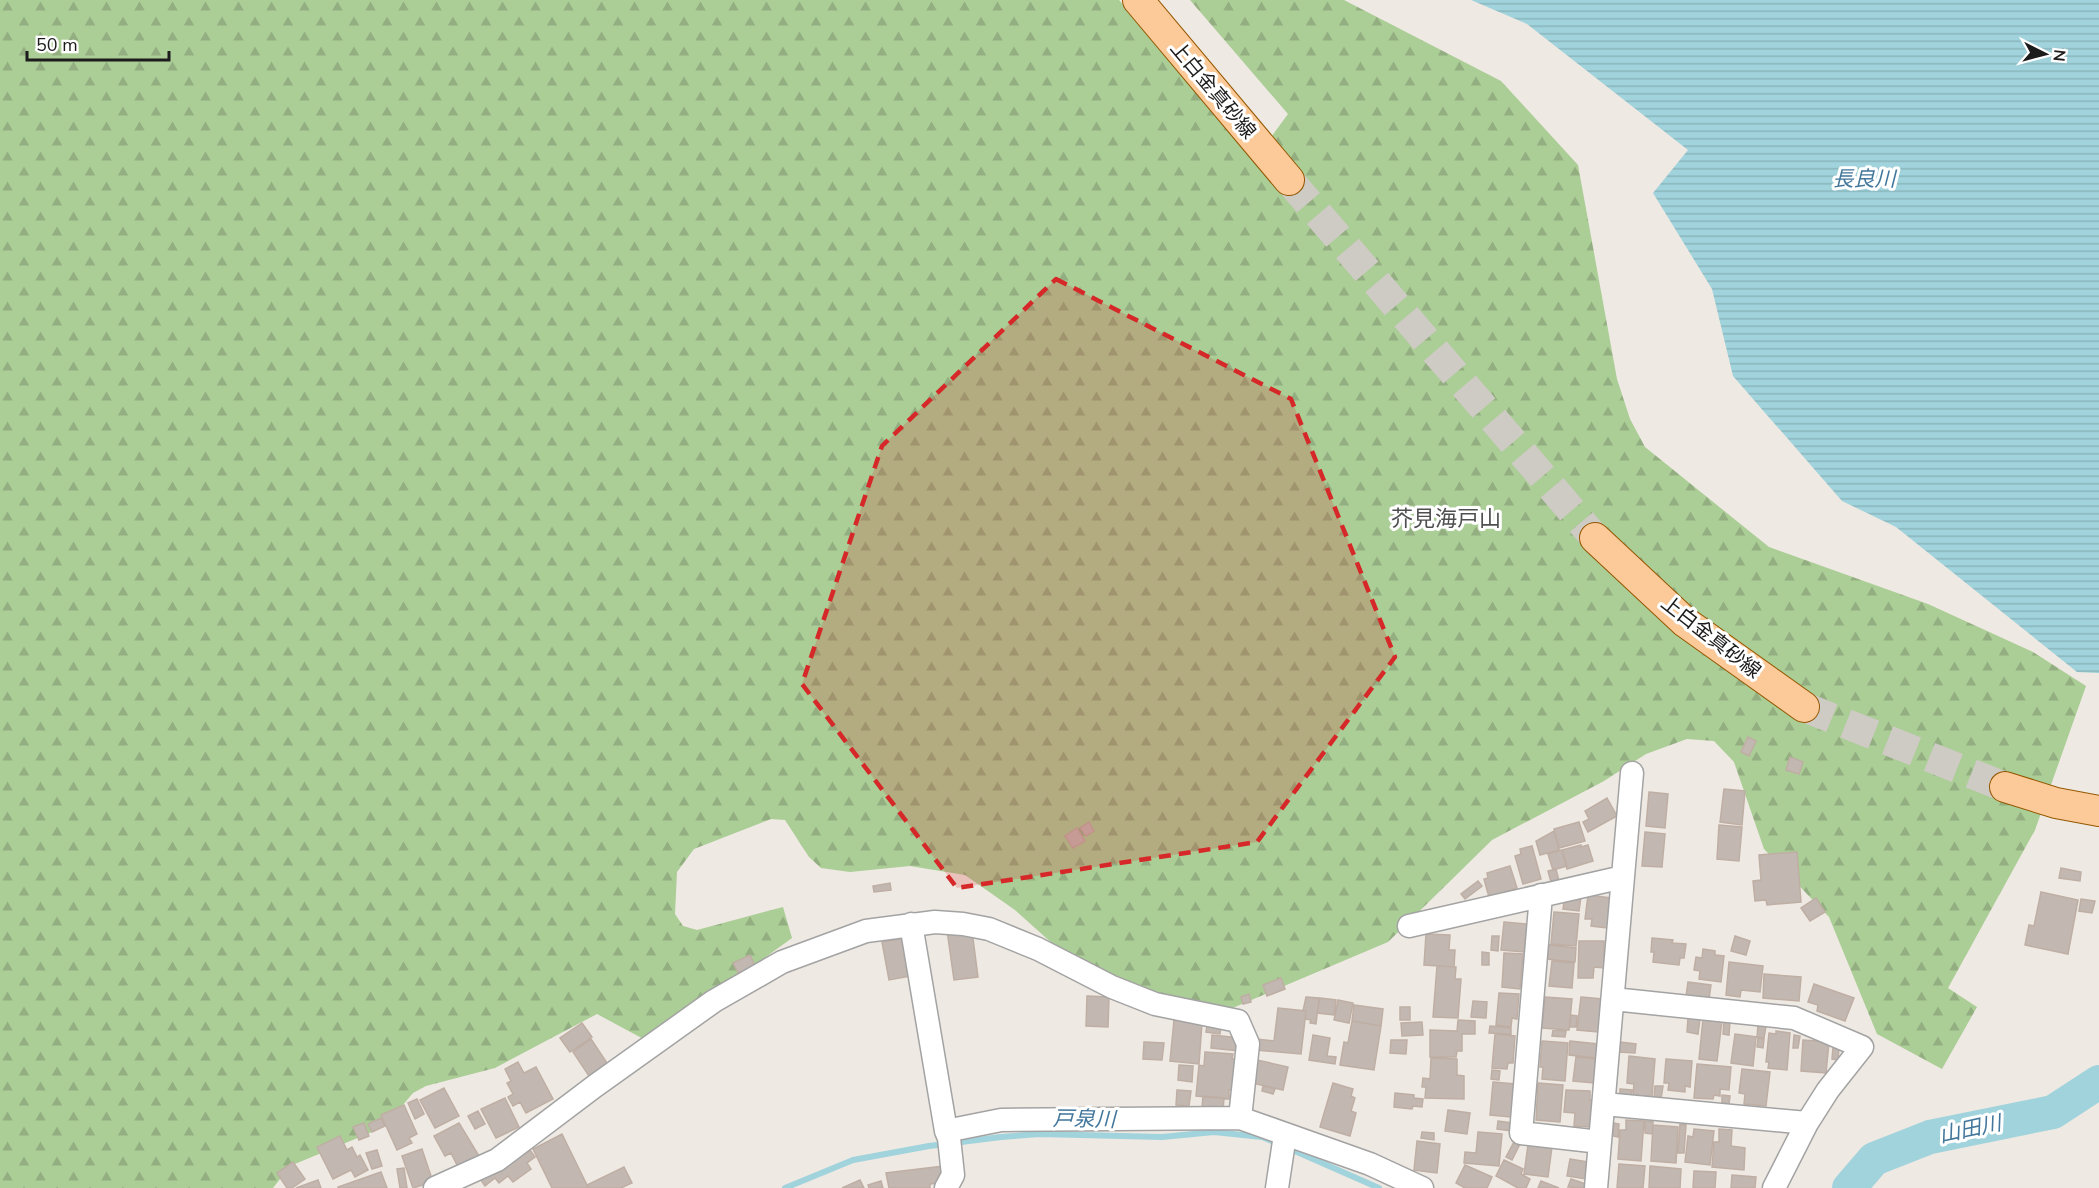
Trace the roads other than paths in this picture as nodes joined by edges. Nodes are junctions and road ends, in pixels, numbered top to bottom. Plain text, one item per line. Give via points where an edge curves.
1 (1138, 0) edge
2 (1288, 180) tunnel mouth
3 (1595, 538) tunnel mouth
4 (1804, 707) tunnel mouth
5 (1632, 773) dead end
6 (2005, 787) tunnel mouth
7 (2099, 812) edge
8 (1623, 877) junction
9 (1541, 895) junction
10 (911, 924) junction
11 (1409, 926) dead end
12 (1613, 999) junction
13 (1604, 1104) junction
14 (1240, 1118) junction
15 (1807, 1123) junction
16 (1285, 1135) junction
17 (949, 1142) junction
18 (1600, 1142) junction
19 (435, 1188) edge
20 (945, 1188) edge
21 (1277, 1188) edge
22 (1422, 1188) edge
23 (1596, 1188) edge
24 (1774, 1188) edge

1 - 2 main road, 上白金真砂線
3 - 4 main road, 上白金真砂線 via 1685,622
5 - 8 street
6 - 7 main road
8 - 9 street
8 - 12 street
9 - 11 street
9 - 18 street via 1521,1133
10 - 14 street via 954,923 989,929 1155,1004 1238,1021 1248,1044
10 - 17 street
10 - 19 street via 866,931 782,962 714,1001 497,1160
12 - 13 street
12 - 15 street via 1794,1018 1862,1047
13 - 15 street
13 - 18 street
14 - 16 street
14 - 17 street via 1001,1120
15 - 24 street
16 - 21 street
16 - 22 street via 1370,1164
17 - 20 street via 953,1175
18 - 23 street

